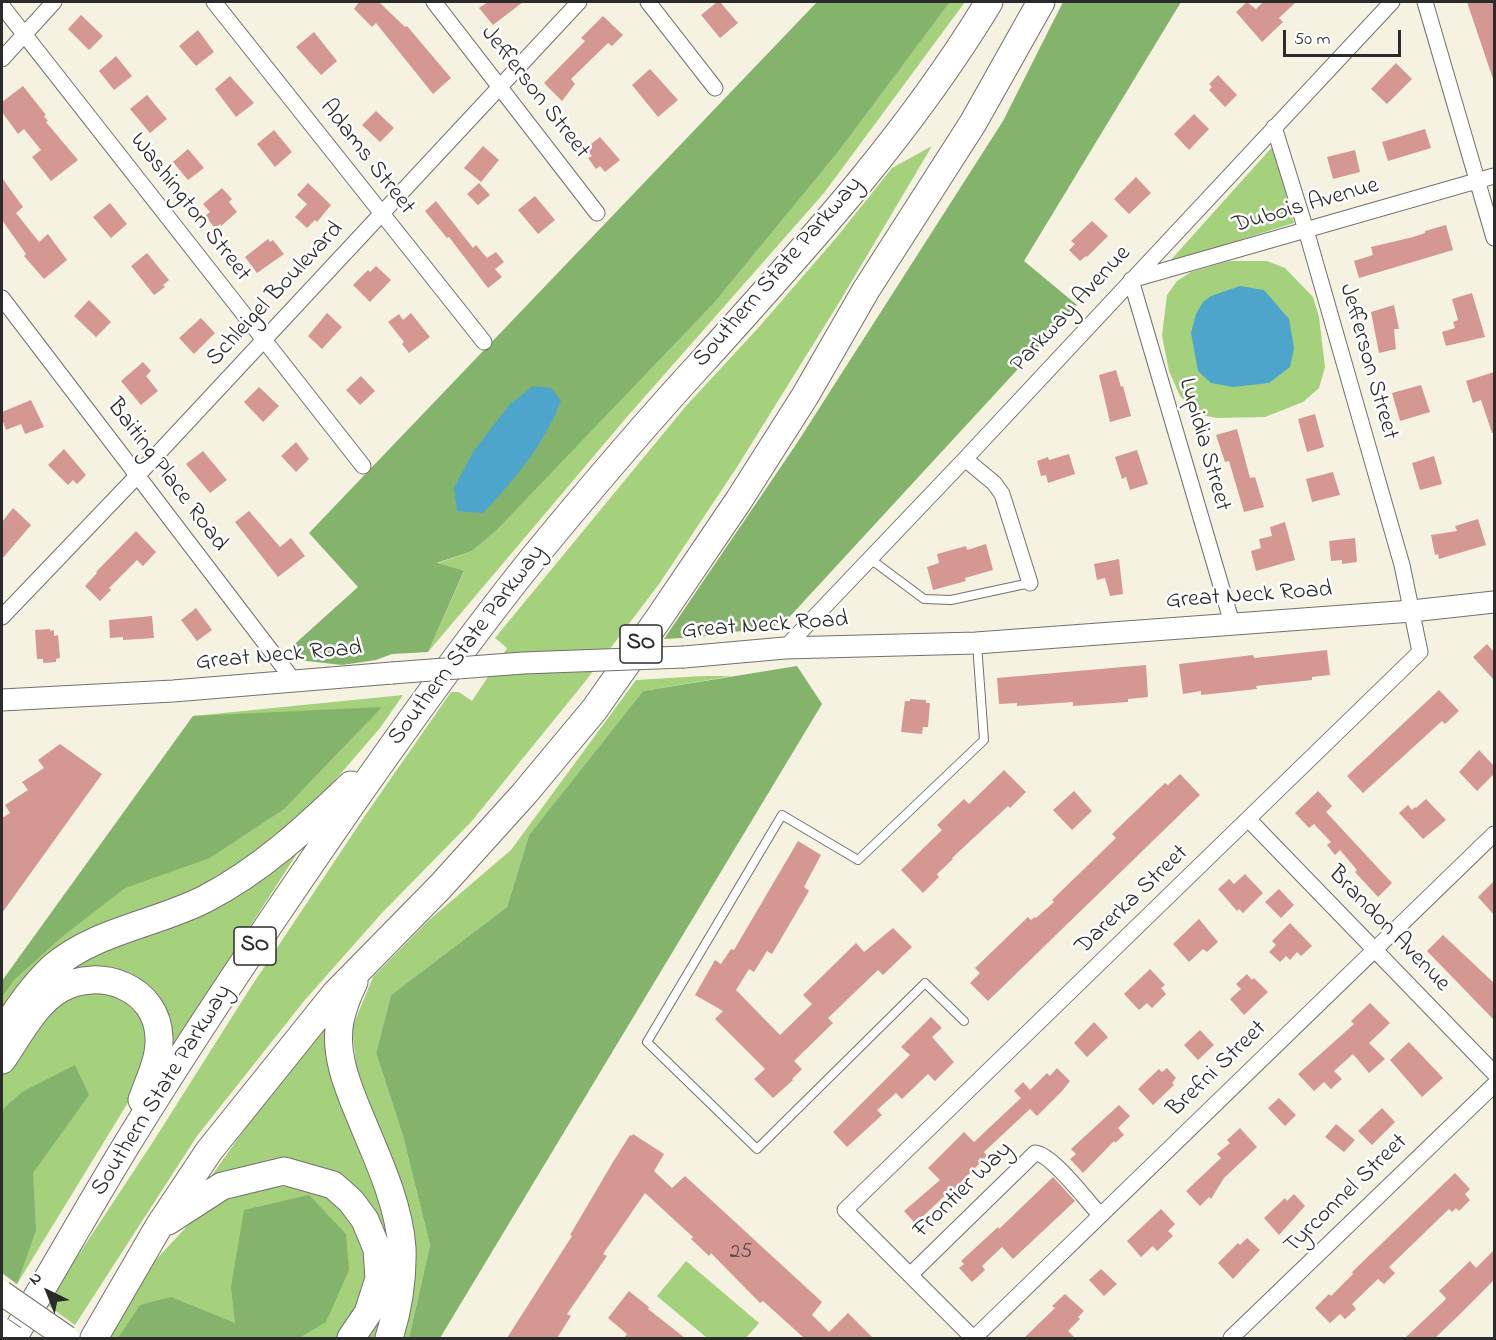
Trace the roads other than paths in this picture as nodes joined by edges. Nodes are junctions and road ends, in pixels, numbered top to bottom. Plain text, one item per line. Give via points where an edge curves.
1 (54, 2) edge
2 (214, 2) edge
3 (434, 2) edge
4 (579, 2) edge
5 (648, 2) edge
6 (989, 2) edge
7 (1041, 2) edge
8 (1392, 2) edge
9 (1425, 2) edge
10 (2, 6) edge
11 (24, 35) junction
12 (2, 59) edge
13 (501, 87) junction
14 (716, 88) dead end
15 (1274, 127) junction
16 (1494, 176) edge
17 (1477, 181) junction
18 (597, 213) dead end
19 (382, 215) junction
20 (1306, 230) junction
21 (1494, 238) edge
22 (1131, 280) junction
23 (2, 298) edge
24 (264, 339) junction
25 (484, 342) dead end
26 (965, 459) junction
27 (363, 466) dead end
28 (137, 476) junction
29 (869, 558) junction
30 (1030, 583) joint
31 (1494, 602) edge
32 (1412, 611) junction
33 (2, 616) edge
34 (1232, 623) junction
35 (976, 643) junction
36 (785, 648) junction
37 (294, 681) junction
38 (2, 700) edge
39 (390, 749) junction
40 (1249, 820) junction
41 (1494, 834) edge
42 (1376, 949) junction
43 (361, 967) junction
44 (964, 1021) dead end
45 (2, 1032) edge
46 (2, 1060) edge
47 (1494, 1073) edge
48 (1494, 1085) edge
49 (126, 1146) junction
50 (845, 1210) joint
51 (1100, 1215) junction
52 (159, 1226) junction
53 (910, 1275) junction
54 (2, 1293) edge
55 (2, 1329) edge
56 (14, 1338) edge
57 (67, 1338) edge
58 (94, 1338) edge
59 (351, 1338) edge
60 (389, 1338) edge
61 (974, 1338) edge
62 (1231, 1338) edge

1 - 11 street
2 - 19 street, Adams Street
3 - 13 street, Jefferson Street
4 - 13 street, Schleigel Boulevard
5 - 14 street
6 - 39 highway, Southern State Parkway / SO via 931,88 849,196 592,487 486,618
7 - 43 highway, SO via 973,123 866,290 805,396 659,618 594,710 524,794
8 - 15 street, Parkway Avenue
9 - 17 street
10 - 11 street, Washington Street
11 - 12 street
11 - 24 street, Washington Street
13 - 18 street, Jefferson Street
13 - 19 street, Schleigel Boulevard
15 - 20 street, Jefferson Street
15 - 22 street, Parkway Avenue
16 - 17 street, Dubois Avenue
17 - 20 street, Dubois Avenue
17 - 21 street
19 - 24 street, Schleigel Boulevard
19 - 25 street, Adams Street
20 - 22 street, Dubois Avenue
20 - 32 street, Jefferson Street
22 - 26 street, Parkway Avenue
22 - 34 street, Lupidia Street
23 - 28 street, Baiting Place Road
24 - 27 street, Washington Street
24 - 28 street, Schleigel Boulevard
26 - 29 street, Parkway Avenue
26 - 30 street via 1002,494
28 - 33 street, Schleigel Boulevard
28 - 37 street, Baiting Place Road
29 - 30 lane via 924,599 951,600
29 - 36 street, Parkway Avenue
31 - 32 main road, Great Neck Road
32 - 34 main road, Great Neck Road
32 - 40 street, Darerka Street via 1420,652
34 - 35 main road, Great Neck Road
35 - 36 main road, Great Neck Road
35 - 44 lane via 984,740 858,860 782,815 647,1042 758,1149 926,983
36 - 37 main road, Great Neck Road, bridge via 702,657 523,663
37 - 38 main road, Great Neck Road
39 - 45 highway via 292,839 230,885 72,953 36,984
39 - 49 highway, Southern State Parkway / SO via 269,924
40 - 42 street, Brandon Avenue
40 - 50 street, Darerka Street
41 - 42 street, Brefni Street
42 - 47 street, Brandon Avenue
42 - 51 street, Brefni Street
43 - 52 highway, SO via 209,1151
43 - 60 highway via 340,1022 340,1052 346,1082 381,1166 402,1247 400,1286
46 - 49 highway via 46,1000 59,989 92,978 133,991 157,1020 159,1051
48 - 62 street, Tyrconnel Street
49 - 56 highway, Southern State Parkway / SO
50 - 53 street, Frontier Way
51 - 53 street, Frontier Way via 1053,1164 1041,1153 1035,1153
51 - 61 street, Brefni Street
52 - 58 highway, SO
52 - 59 highway via 222,1186 284,1171 333,1185 365,1220 377,1249 379,1278 368,1313
53 - 61 street, Frontier Way
54 - 57 main road, bridge
55 - 56 main road, bridge

